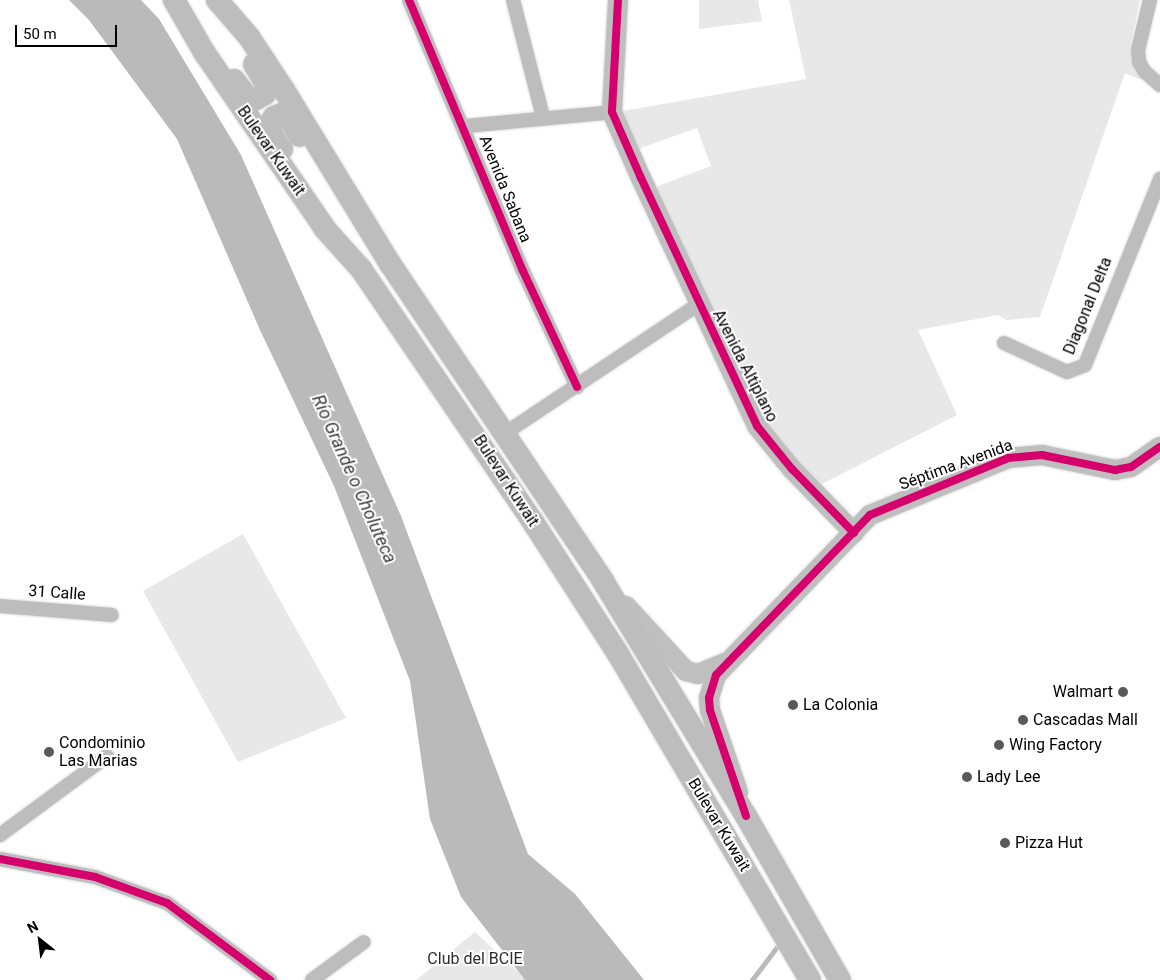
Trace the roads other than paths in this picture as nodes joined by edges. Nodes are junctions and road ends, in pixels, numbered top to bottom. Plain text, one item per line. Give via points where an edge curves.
1 (174, 0) edge
2 (181, 0) edge
3 (213, 0) edge
4 (218, 0) edge
5 (410, 0) edge
6 (513, 0) edge
7 (618, 0) edge
8 (1150, 0) edge
9 (1160, 85) edge
10 (612, 112) junction
11 (543, 116) junction
12 (465, 126) junction
13 (1160, 179) edge
14 (391, 265) junction
15 (362, 269) junction
16 (699, 304) junction
17 (1004, 343) dead end
18 (577, 386) junction
19 (504, 434) junction
20 (1160, 447) edge
21 (854, 533) junction
22 (603, 581) junction
23 (0, 606) edge
24 (112, 615) dead end
25 (725, 663) junction
26 (107, 756) dead end
27 (746, 816) junction
28 (0, 835) edge
29 (0, 859) edge
30 (364, 942) dead end
31 (270, 980) edge
32 (312, 980) edge
33 (810, 980) edge
34 (840, 980) edge

1 - 15 main road, Bulevar Kuwait via 204,52 325,229
2 - 3 main road via 242,93 256,99 265,94 266,84
4 - 14 main road, Bulevar Kuwait via 249,37 284,90
5 - 12 street, Avenida Sabana
6 - 11 street
7 - 10 street, Avenida Altiplano
8 - 9 street via 1138,50 1139,62
10 - 11 street
10 - 16 street, Avenida Altiplano
11 - 12 street
12 - 18 street, Avenida Sabana via 523,271
13 - 17 street, Diagonal Delta via 1085,365 1067,372
14 - 15 main road via 288,117 282,114 274,117 270,124 272,135
14 - 19 main road, Bulevar Kuwait
15 - 33 main road, Bulevar Kuwait via 480,441 610,642
16 - 18 street
16 - 21 street, Avenida Altiplano via 757,426 792,469
18 - 19 street
19 - 22 main road, Bulevar Kuwait
20 - 21 street, Séptima Avenida via 1131,467 1114,470 1042,455 1008,458 880,509
21 - 25 street
22 - 25 street via 686,671 698,674
22 - 27 main road, Bulevar Kuwait
23 - 24 street, 31 Calle
25 - 27 street via 711,688 710,710
26 - 28 street
27 - 34 main road, Bulevar Kuwait
29 - 31 street via 95,877 167,903
30 - 32 street

